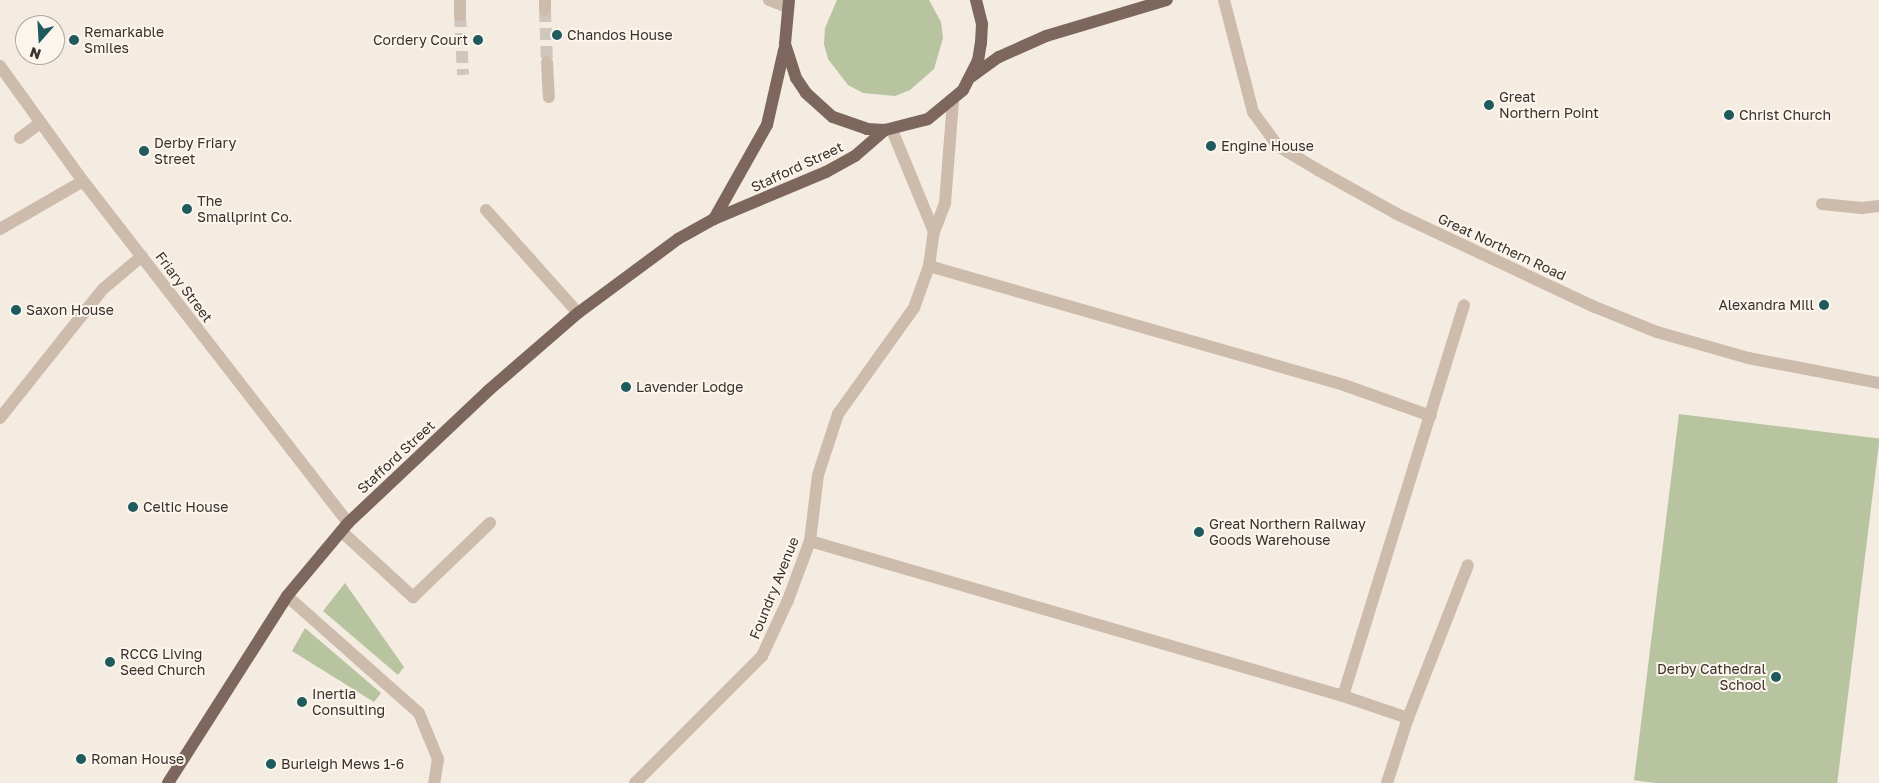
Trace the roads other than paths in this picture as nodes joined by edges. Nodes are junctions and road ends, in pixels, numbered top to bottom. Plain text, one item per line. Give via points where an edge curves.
1 (460, 0) edge
2 (769, 0) edge
3 (976, 0) edge
4 (1224, 0) edge
5 (1156, 1) edge
6 (788, 3) edge
7 (460, 15) tunnel mouth
8 (785, 44) junction
9 (547, 62) tunnel mouth
10 (0, 66) edge
11 (971, 77) junction
12 (549, 97) dead end
13 (953, 101) junction
14 (41, 122) junction
15 (889, 130) junction
16 (20, 138) dead end
17 (83, 181) junction
18 (1822, 204) dead end
19 (1879, 206) edge
20 (486, 210) dead end
21 (714, 219) junction
22 (0, 229) edge
23 (934, 232) junction
24 (142, 256) junction
25 (929, 266) junction
26 (1464, 305) dead end
27 (578, 313) junction
28 (1879, 383) edge
29 (1432, 416) junction
30 (0, 418) edge
31 (490, 523) dead end
32 (344, 527) junction
33 (810, 542) junction
34 (1468, 565) dead end
35 (287, 596) junction
36 (1343, 696) junction
37 (1408, 718) junction
38 (168, 783) edge
39 (434, 783) edge
40 (635, 783) edge
41 (1387, 783) edge

1 - 7 street
2 - 6 street
3 - 11 main road via 982,24 981,43
4 - 28 street, Great Northern Road via 1253,112 1278,146 1318,170 1398,214 1594,307 1656,332 1748,358
5 - 11 main road via 1046,36 999,57
6 - 8 main road, Stafford Street
8 - 15 main road via 796,78 818,106 850,124
8 - 21 main road, Stafford Street via 777,94 767,126
9 - 12 street
10 - 14 street, Friary Street
11 - 13 main road
13 - 15 main road via 928,120
13 - 23 street, Foundry Avenue via 945,203
14 - 16 street
14 - 17 street, Friary Street
15 - 21 main road, Stafford Street via 855,156 826,172
15 - 23 street
17 - 22 street
17 - 24 street, Friary Street
18 - 19 street via 1862,208
20 - 27 street
21 - 27 main road, Stafford Street via 678,239
23 - 25 street, Foundry Avenue
24 - 30 street via 103,289
24 - 32 street, Friary Street
25 - 29 street via 1344,385
25 - 33 street, Foundry Avenue via 914,308 838,414 818,475
26 - 29 street
27 - 32 main road, Stafford Street
29 - 36 street
31 - 32 street, Friary Street via 413,596
32 - 35 main road, Stafford Street
33 - 36 street
33 - 40 street, Foundry Avenue via 762,656
34 - 37 street
35 - 38 main road, Stafford Street
35 - 39 street via 419,713 438,759
36 - 37 street
37 - 41 street

